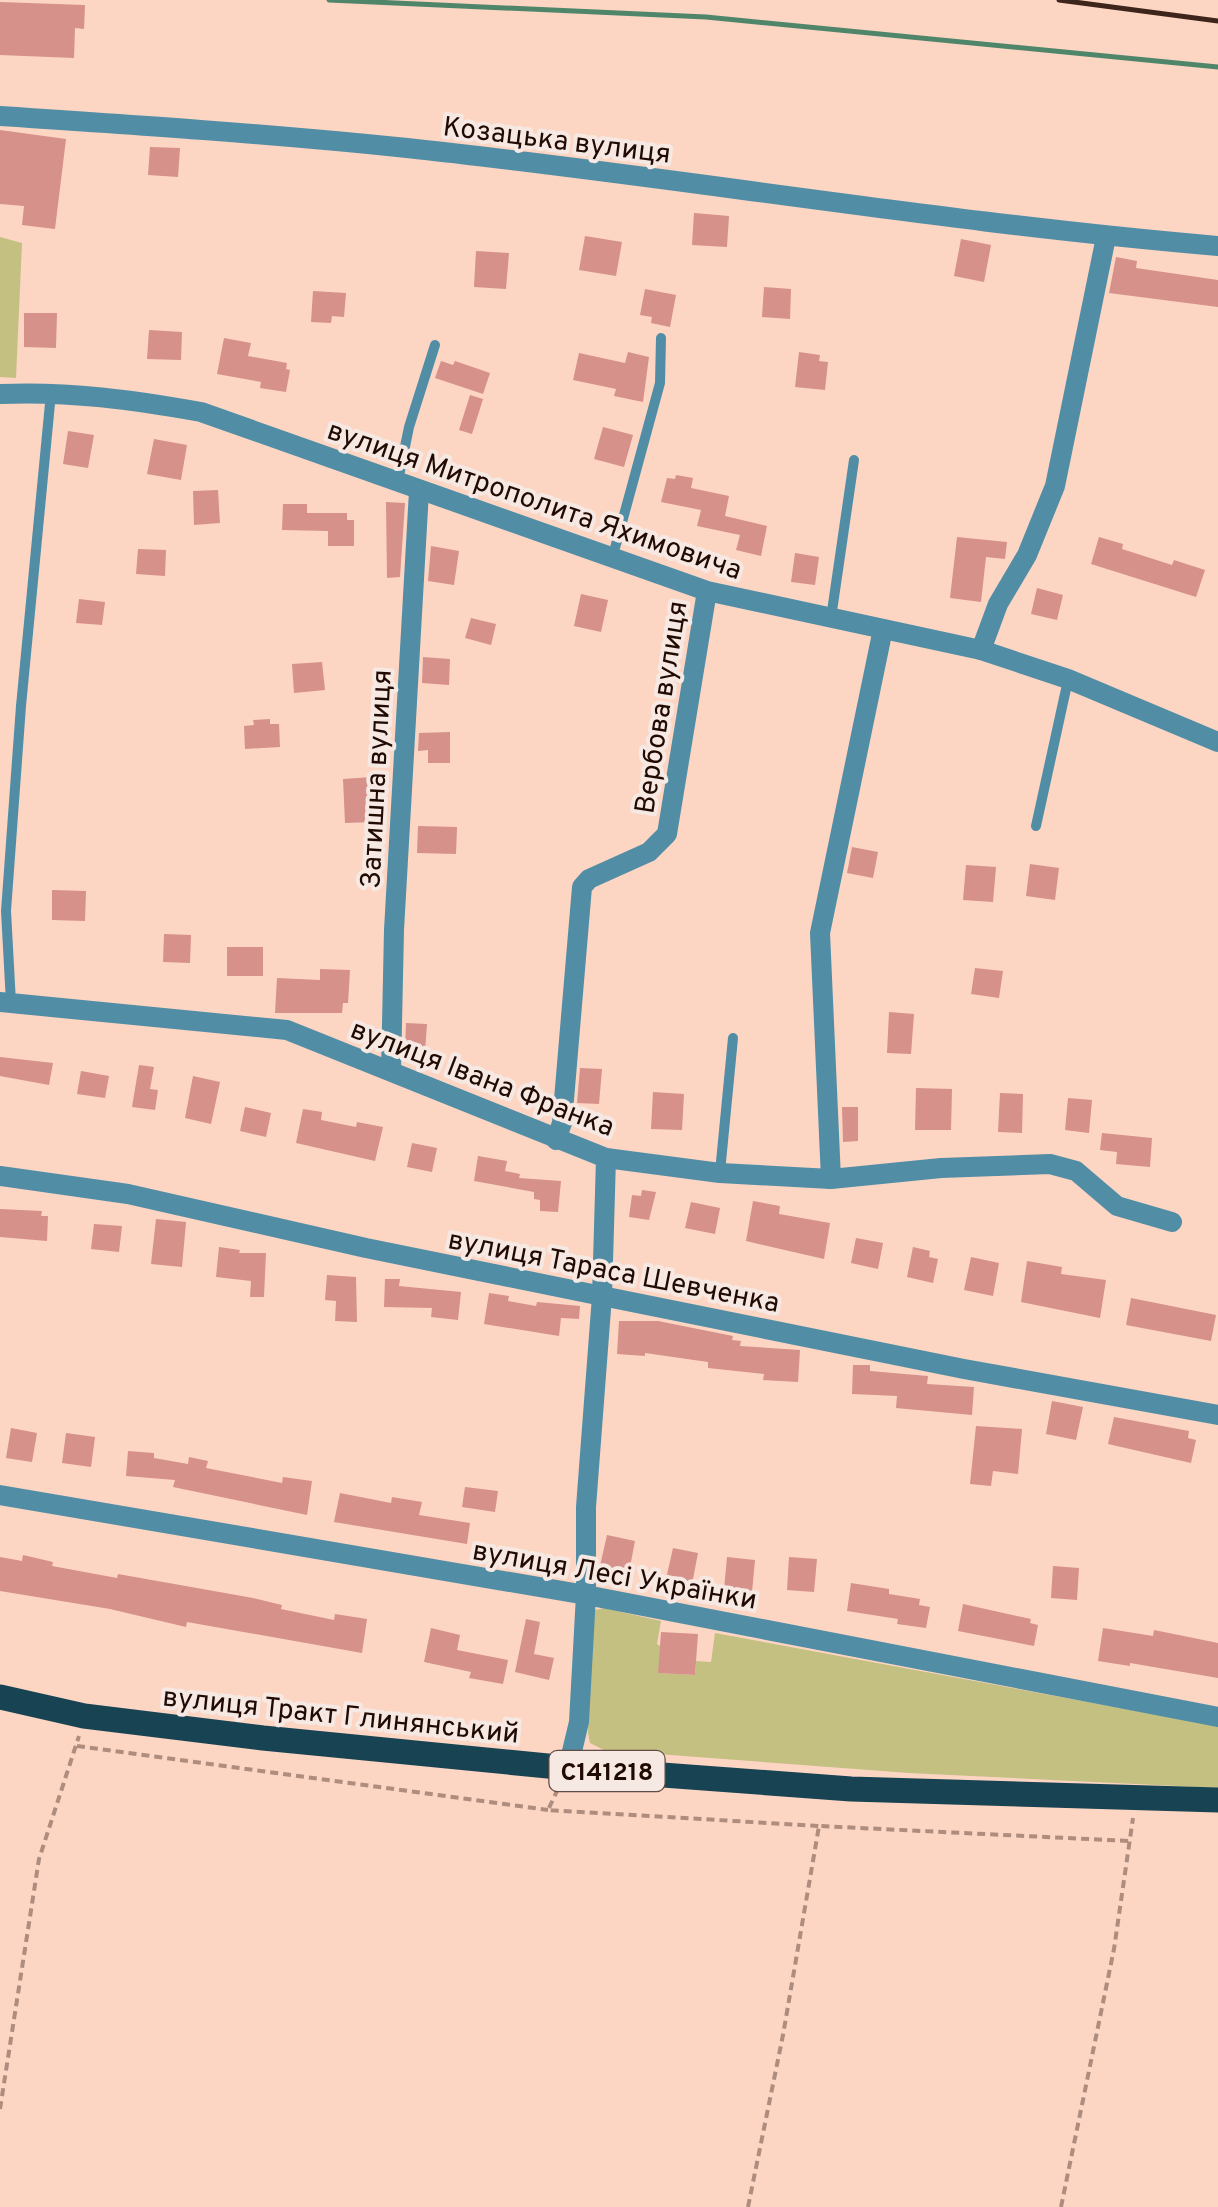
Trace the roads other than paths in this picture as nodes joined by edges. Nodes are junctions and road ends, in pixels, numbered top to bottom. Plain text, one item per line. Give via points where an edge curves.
1 (0, 116) edge
2 (1106, 237) junction
3 (1218, 246) edge
4 (661, 338) dead end
5 (435, 345) dead end
6 (51, 392) junction
7 (0, 394) edge
8 (854, 460) dead end
9 (398, 482) junction
10 (419, 491) junction
11 (612, 560) junction
12 (708, 590) junction
13 (831, 618) junction
14 (883, 629) junction
15 (981, 650) junction
16 (1068, 678) junction
17 (1218, 742) edge
18 (1036, 826) dead end
19 (5, 1003) edge
20 (734, 1038) dead end
21 (391, 1071) junction
22 (556, 1140) junction
23 (606, 1158) junction
24 (720, 1173) junction
25 (0, 1176) edge
26 (830, 1179) junction
27 (1172, 1222) dead end
28 (602, 1296) junction
29 (1218, 1414) edge
30 (0, 1495) edge
31 (586, 1595) junction
32 (0, 1697) edge
33 (1218, 1717) edge
34 (568, 1768) junction
35 (1218, 1800) edge

1 - 2 street, Козацька вулиця via 406,148
2 - 3 street, Козацька вулиця
2 - 15 street via 1055,486
4 - 11 lane via 660,383
5 - 9 lane
6 - 7 street, вулиця Митрополита Яхимовича
6 - 9 street, вулиця Митрополита Яхимовича via 201,412
6 - 19 lane via 21,706
8 - 13 lane
9 - 10 street, вулиця Митрополита Яхимовича
10 - 11 street, вулиця Митрополита Яхимовича
10 - 21 street, Затишна вулиця
11 - 12 street, вулиця Митрополита Яхимовича
12 - 13 street, вулиця Митрополита Яхимовича
12 - 22 street, Вербова вулиця via 667,834 649,852 582,887
13 - 14 street, вулиця Митрополита Яхимовича
14 - 15 street, вулиця Митрополита Яхимовича
14 - 26 street via 820,934
15 - 16 street, вулиця Митрополита Яхимовича
16 - 17 street, вулиця Митрополита Яхимовича
16 - 18 lane
19 - 21 street, вулиця Івана Франка via 287,1030
20 - 24 lane
21 - 22 street, вулиця Івана Франка
22 - 23 street, вулиця Івана Франка
23 - 24 street, вулиця Івана Франка
23 - 28 street
24 - 26 street, вулиця Івана Франка
25 - 28 street, вулиця Тараса Шевченка via 128,1194
26 - 27 street, вулиця Івана Франка via 1050,1164 1076,1171 1116,1206
28 - 29 street, вулиця Тараса Шевченка
28 - 31 street
30 - 31 street, вулиця Лесі Українки
31 - 33 street, вулиця Лесі Українки
31 - 34 street via 579,1722
32 - 34 main road, вулиця Тракт Глинянський / С141218 via 84,1716
34 - 35 main road, вулиця Тракт Глинянський / С141218 via 851,1789

